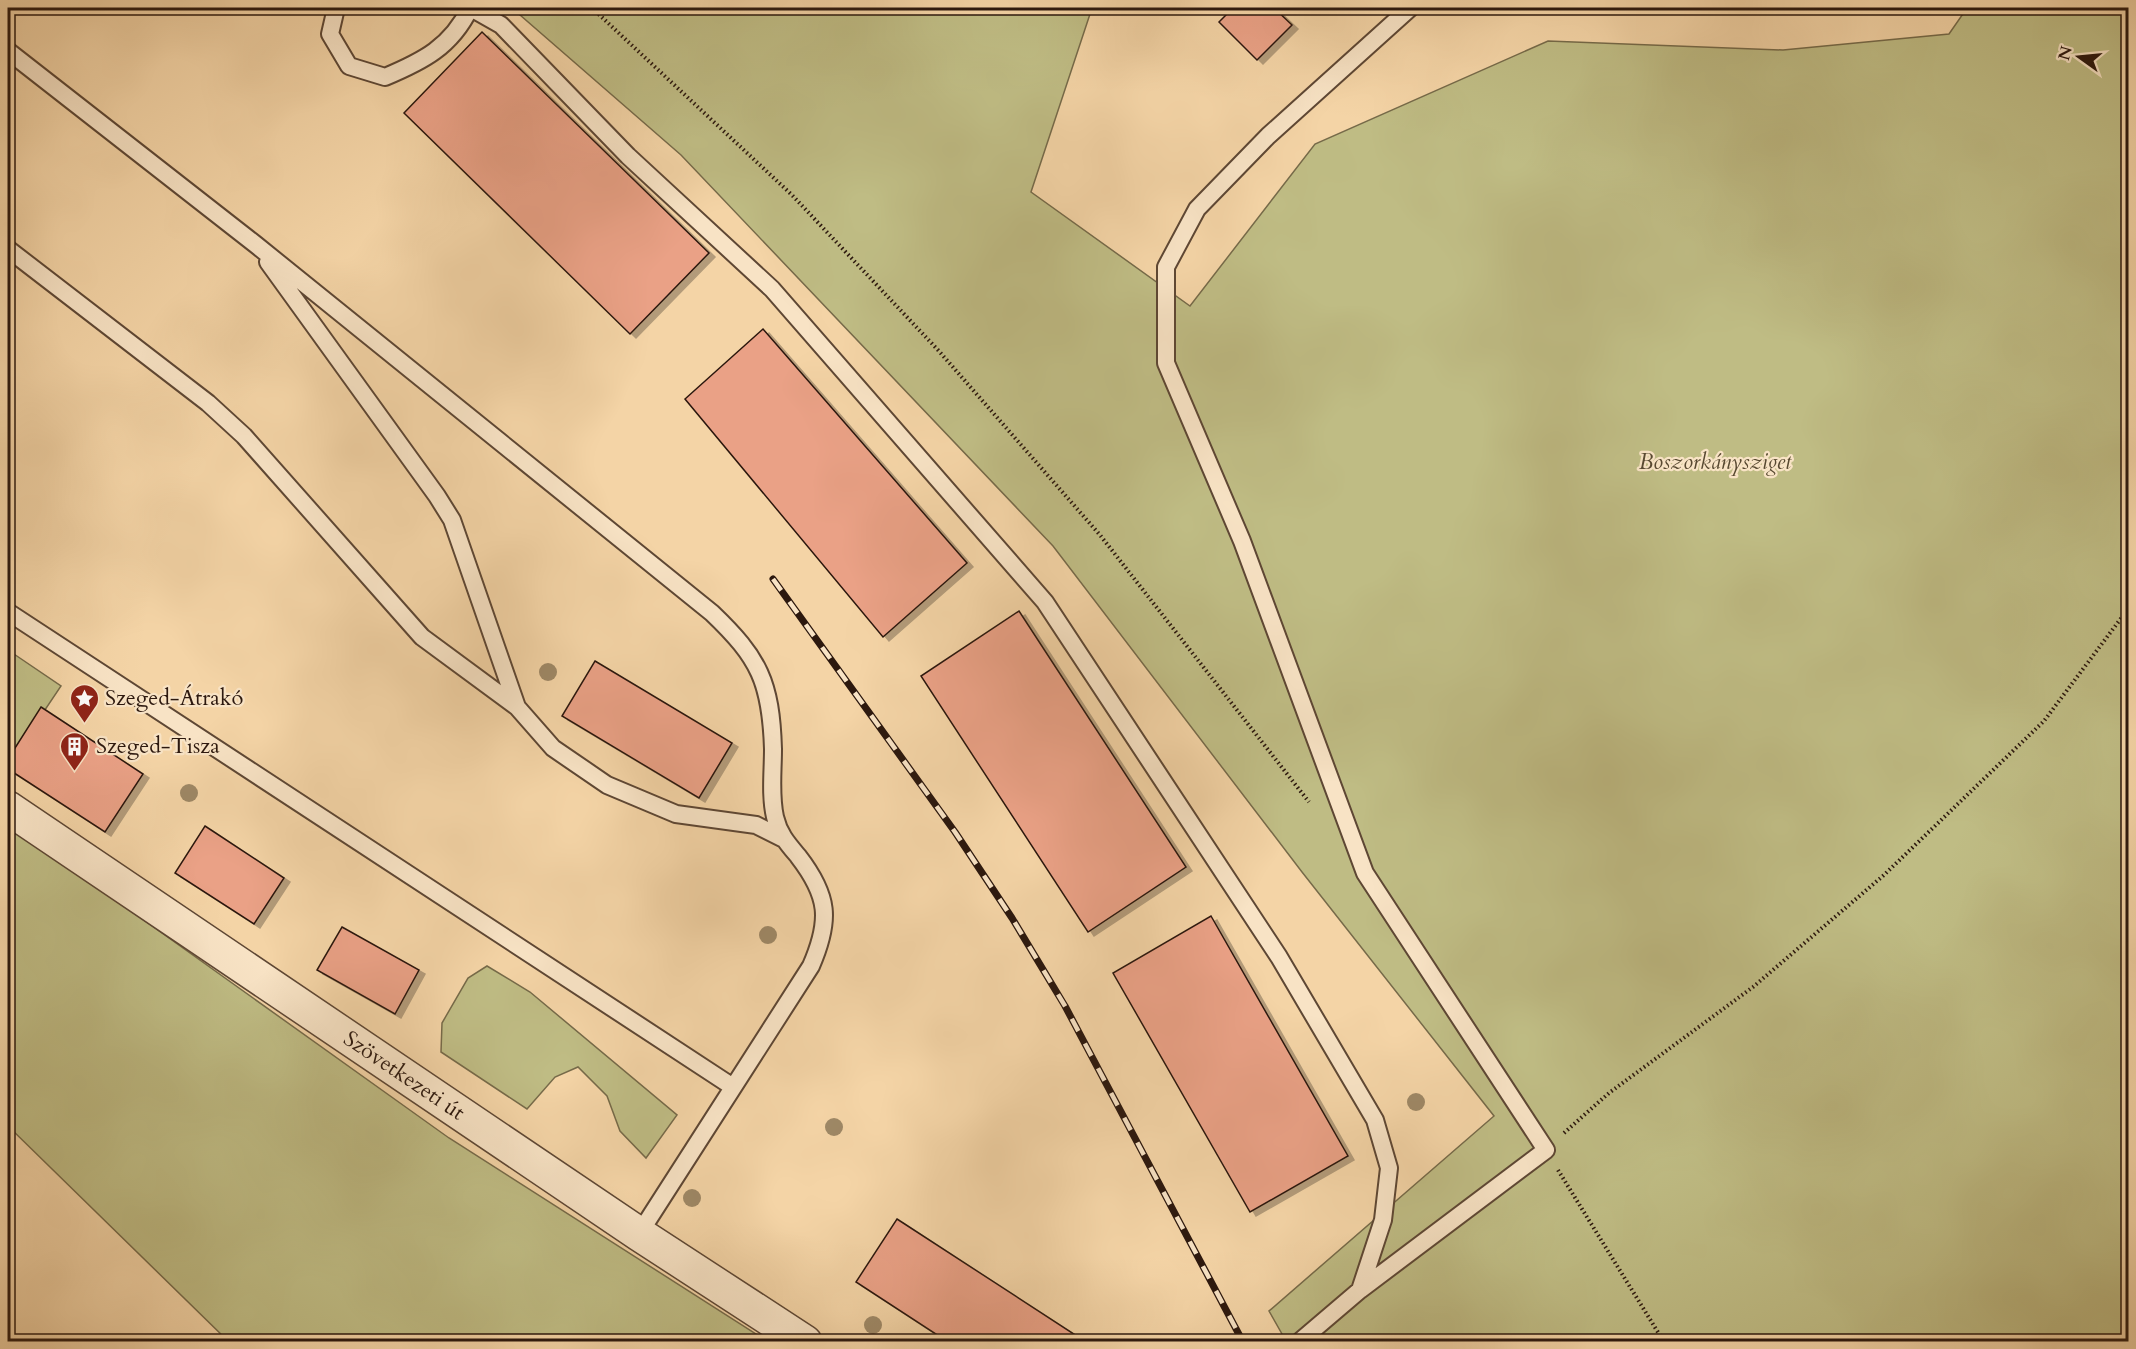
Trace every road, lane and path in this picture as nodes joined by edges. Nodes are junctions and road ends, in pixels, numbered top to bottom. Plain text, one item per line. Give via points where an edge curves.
1 (336, 8) edge
2 (470, 8) edge
3 (592, 8) edge
4 (1410, 8) edge
5 (8, 51) edge
6 (255, 244) junction
7 (8, 249) edge
8 (2128, 609) edge
9 (8, 612) edge
10 (517, 707) junction
11 (8, 808) edge
12 (1313, 808) dead end
13 (782, 838) junction
14 (734, 1087) junction
15 (1546, 1150) junction
16 (639, 1234) junction
17 (1360, 1290) junction
18 (805, 1341) edge
19 (1299, 1341) edge
20 (1664, 1341) edge

1 - 2 lane via 330,34 349,66 385,77 424,61 460,27
2 - 17 lane via 501,25 628,156 772,289 1046,602 1279,957 1375,1120 1389,1168 1383,1220
3 - 12 path via 792,195 938,350 1100,535
4 - 15 lane via 1268,136 1197,209 1166,267 1166,363 1242,541 1365,873
5 - 6 lane
6 - 10 lane via 452,520
6 - 13 lane via 731,631 761,671 765,686 771,721 772,792
7 - 10 lane via 208,403 244,436 422,637
8 - 15 path via 2044,721 1884,875 1753,987 1609,1093
9 - 14 lane
10 - 13 lane via 553,748 607,785 676,814 756,825
11 - 16 street, Szövetkezeti út
13 - 14 lane via 814,879 826,921 811,966
14 - 16 lane
15 - 17 lane
15 - 20 path
16 - 18 street, Szövetkezeti út
17 - 19 lane

